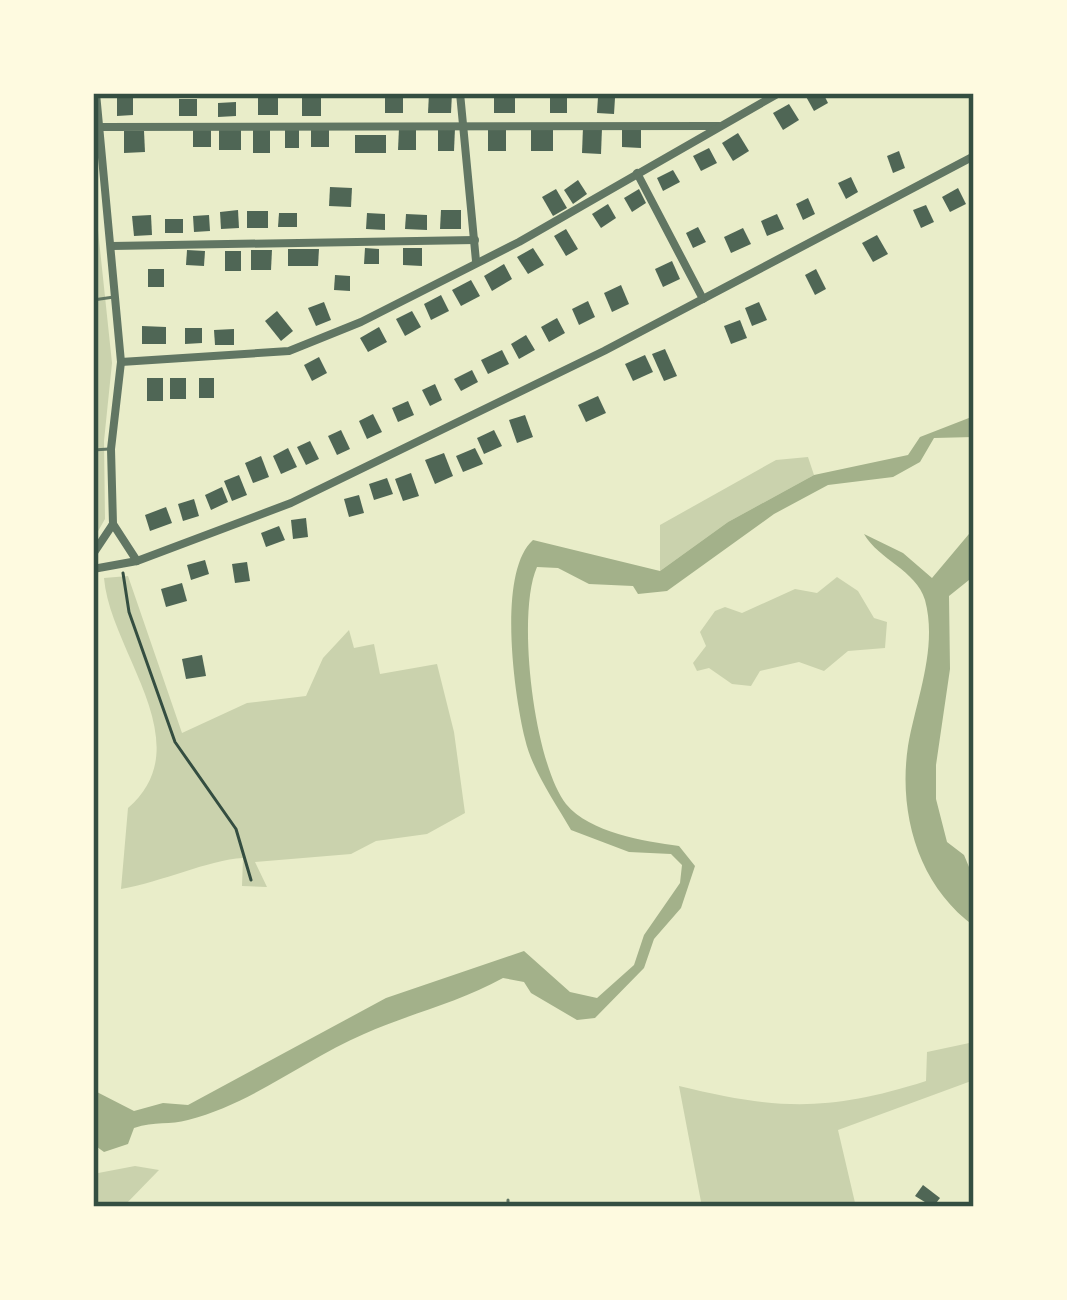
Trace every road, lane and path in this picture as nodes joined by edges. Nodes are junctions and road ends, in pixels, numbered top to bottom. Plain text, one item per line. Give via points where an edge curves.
1 (96, 93) edge
2 (460, 93) edge
3 (779, 93) edge
4 (464, 123) junction
5 (721, 126) junction
6 (100, 128) junction
7 (93, 137) edge
8 (974, 156) edge
9 (637, 172) junction
10 (475, 240) junction
11 (112, 246) junction
12 (476, 261) junction
13 (115, 297) junction
14 (703, 299) junction
15 (93, 300) edge
16 (121, 362) junction
17 (111, 449) junction
18 (93, 450) edge
19 (113, 524) junction
20 (93, 554) edge
21 (136, 561) junction
22 (121, 564) junction
23 (93, 569) edge
24 (251, 880) dead end
25 (508, 1200) dead end
26 (508, 1207) edge

1 - 6 street
2 - 4 street
3 - 5 street
4 - 5 street
4 - 6 street
4 - 10 street
5 - 9 street
6 - 7 lane
6 - 11 street
8 - 14 street
9 - 12 street
9 - 14 street
10 - 11 street
10 - 12 street
11 - 13 street
12 - 16 street via 290,351
13 - 15 lane
13 - 16 street
14 - 21 street via 290,503
16 - 17 street
17 - 18 lane
17 - 19 street
19 - 20 street
19 - 21 street
21 - 22 street
22 - 23 street
22 - 24 path via 129,612 175,742 236,829
25 - 26 lane

